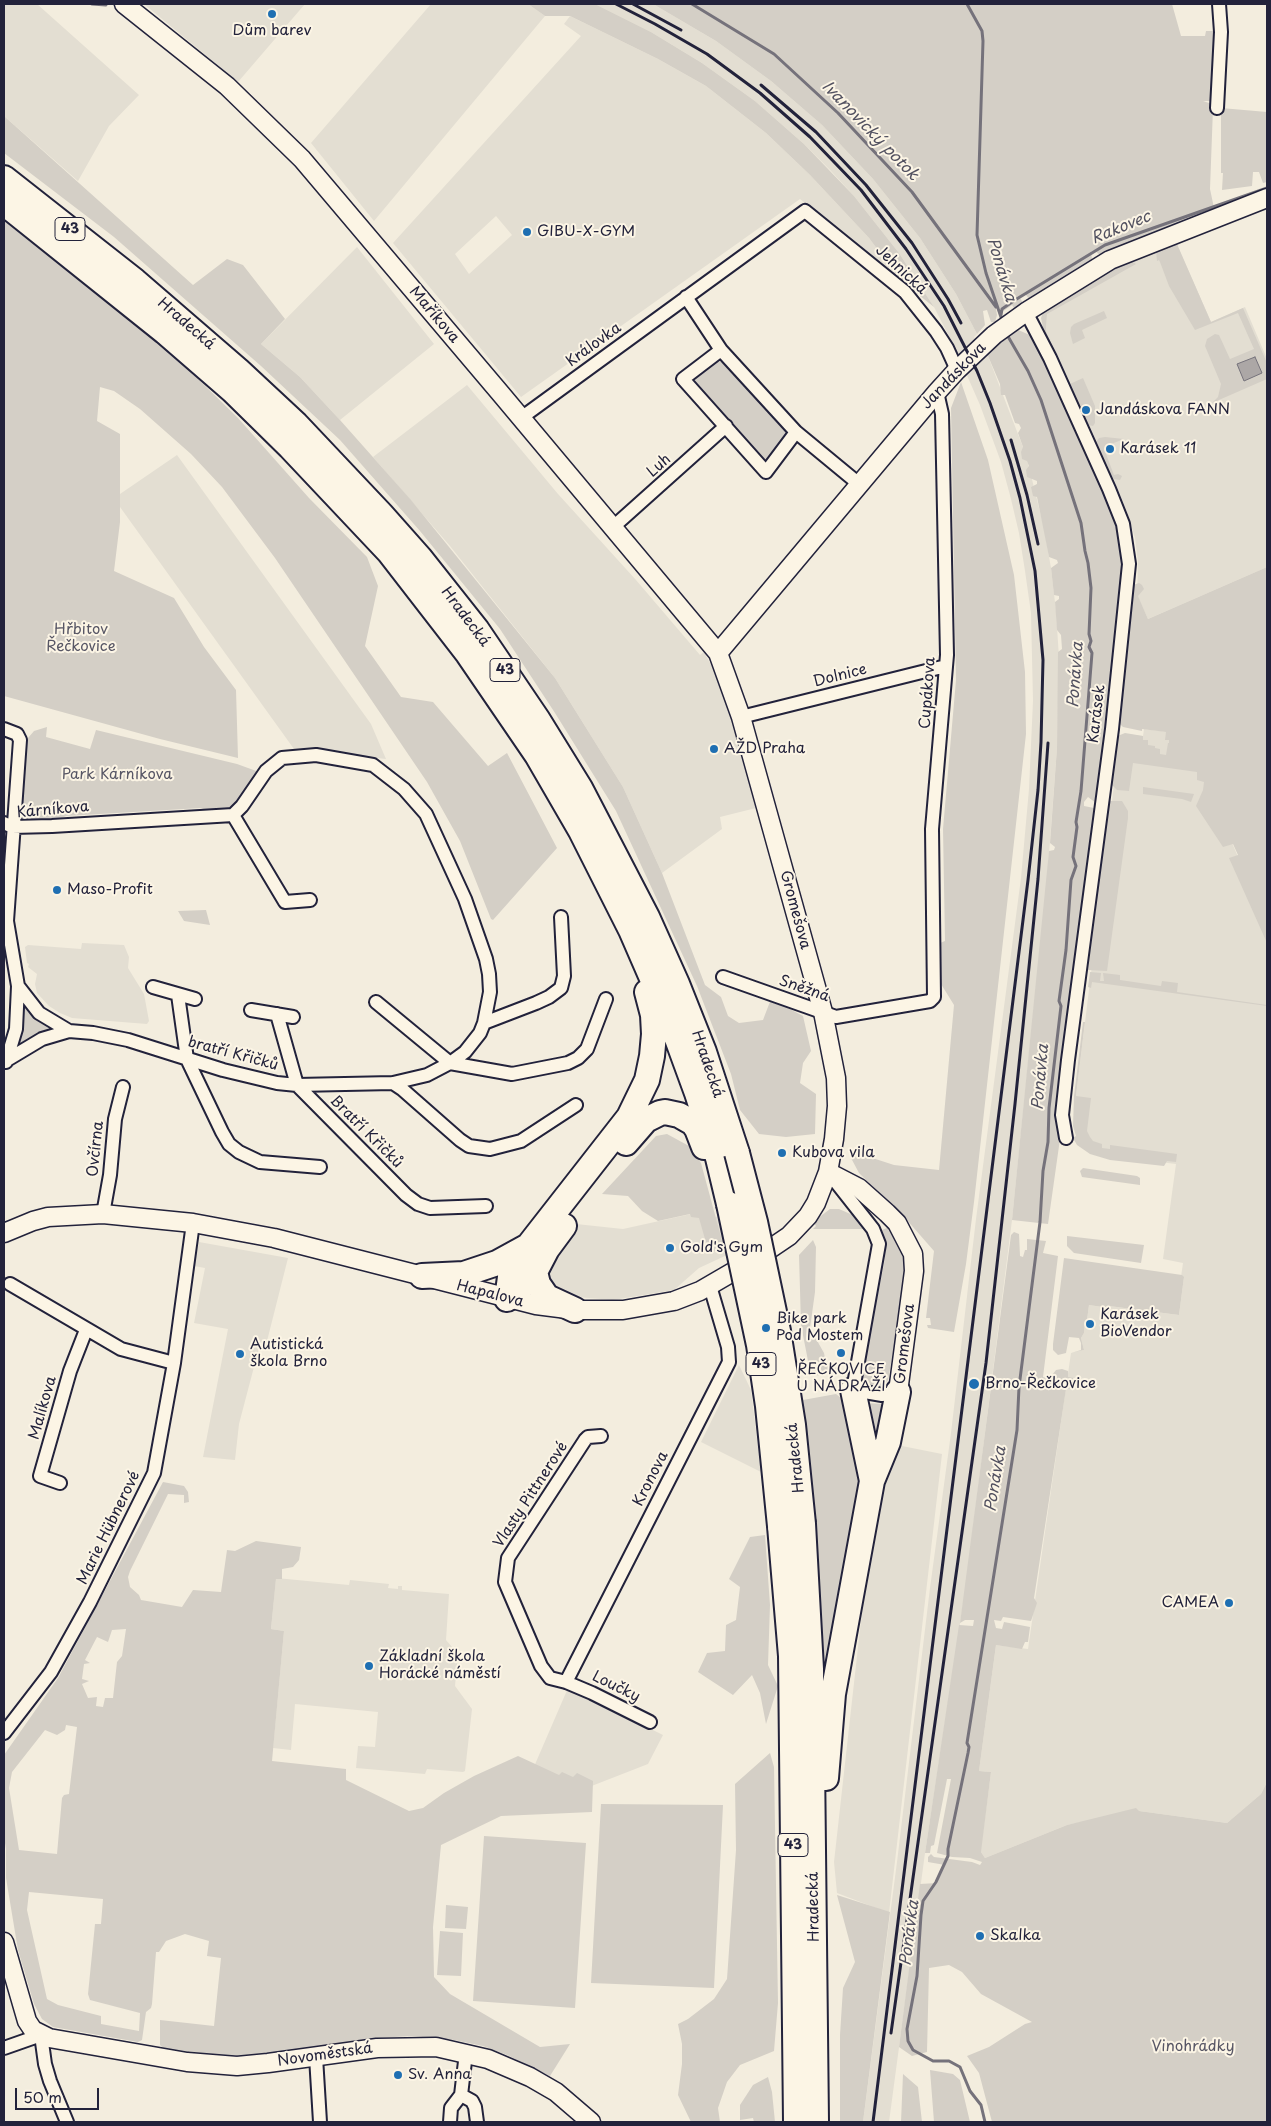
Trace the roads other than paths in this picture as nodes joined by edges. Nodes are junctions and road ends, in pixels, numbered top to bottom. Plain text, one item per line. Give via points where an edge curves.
1 (124, 4) edge
2 (1219, 4) edge
3 (1217, 108) dead end
4 (4, 178) edge
5 (1267, 198) edge
6 (4, 203) edge
7 (805, 211) joint
8 (686, 297) junction
9 (1019, 317) junction
10 (722, 350) junction
11 (957, 370) junction
12 (937, 392) junction
13 (521, 418) junction
14 (726, 426) junction
15 (796, 432) junction
16 (859, 484) junction
17 (612, 528) junction
18 (718, 654) junction
19 (946, 666) junction
20 (741, 717) junction
21 (4, 729) edge
22 (233, 815) junction
23 (8, 825) edge
24 (310, 900) dead end
25 (561, 917) dead end
26 (631, 930) junction
27 (723, 977) dead end
28 (18, 986) junction
29 (153, 987) dead end
30 (178, 995) junction
31 (934, 997) joint
32 (606, 999) dead end
33 (195, 1000) dead end
34 (376, 1002) dead end
35 (251, 1010) dead end
36 (823, 1012) junction
37 (277, 1014) junction
38 (293, 1017) dead end
39 (484, 1023) junction
40 (69, 1030) junction
41 (187, 1059) junction
42 (450, 1062) junction
43 (5, 1063) edge
44 (392, 1083) junction
45 (297, 1085) junction
46 (123, 1087) dead end
47 (576, 1106) dead end
48 (1066, 1138) dead end
49 (721, 1157) junction
50 (320, 1167) dead end
51 (828, 1172) junction
52 (486, 1206) dead end
53 (103, 1214) junction
54 (194, 1223) junction
55 (4, 1233) edge
56 (529, 1245) junction
57 (535, 1272) junction
58 (422, 1276) junction
59 (10, 1284) dead end
60 (710, 1286) junction
61 (507, 1299) junction
62 (575, 1310) junction
63 (86, 1330) junction
64 (174, 1363) junction
65 (853, 1390) junction
66 (898, 1392) junction
67 (601, 1436) dead end
68 (872, 1481) junction
69 (60, 1483) dead end
70 (792, 1525) junction
71 (566, 1682) junction
72 (650, 1722) dead end
73 (4, 1733) edge
74 (814, 1900) junction
75 (4, 1942) edge
76 (806, 2034) junction
77 (41, 2035) junction
78 (4, 2048) edge
79 (466, 2053) junction
80 (316, 2057) junction
81 (461, 2094) junction
82 (806, 2096) junction
83 (67, 2122) edge
84 (320, 2122) edge
85 (450, 2122) edge
86 (477, 2122) edge
87 (591, 2122) edge
88 (796, 2122) edge
89 (816, 2122) edge

1 - 13 street, Maříkova via 227,86 302,159
2 - 3 street via 1221,32
4 - 49 highway, Hradecká / 43 via 135,281 246,376 374,507 420,558 477,630 580,788 647,917 701,1044
5 - 9 street, Jandáskova via 1110,260
6 - 26 highway, Hradecká / 43 via 233,391 356,515 468,654 537,755 581,831
7 - 8 street, Královka
7 - 11 street, Jehnická via 905,292 936,331
8 - 10 street
8 - 13 street, Královka
9 - 11 street, Jandáskova
9 - 48 street, Karásek via 1050,358 1110,489 1123,524 1129,564 1112,730 1068,1060 1062,1115
10 - 14 street via 683,379
10 - 15 street
11 - 12 street, Jandáskova
12 - 16 street, Jandáskova
12 - 19 street, Cupákova via 942,414
13 - 17 street, Maříkova
14 - 15 street via 766,472
14 - 17 street, Luh
15 - 16 street
16 - 18 street, Jandáskova
17 - 18 street, Maříkova
18 - 20 street, Gromešova
19 - 20 street, Dolnice
19 - 31 street, Cupákova via 932,829
20 - 36 street, Gromešova
21 - 23 street via 17,734 20,740
22 - 23 street, Kárníkova
22 - 24 street via 285,902
22 - 39 street, bratří Křičků via 266,772 282,758 316,755 373,765 404,788 426,814 472,918 489,974 489,1006
23 - 28 street, Kárníkova via 7,921
25 - 39 street via 564,976 561,988 550,997
26 - 49 highway, Hradecká / 43 via 671,1022
26 - 56 highway via 653,1015 652,1056 647,1080 629,1117
27 - 36 street, Sněžná
28 - 40 street, Kárníkova via 39,1013
28 - 43 street via 16,1029
29 - 30 street
30 - 33 street
30 - 41 street, Bratří Křičků
31 - 36 street, Sněžná via 930,1001 845,1016 836,1017
32 - 42 street via 587,1049 568,1063 512,1074
34 - 42 street
35 - 37 street
36 - 51 street, Gromešova via 832,1054 837,1106
37 - 38 street
37 - 45 street, Bratří Křičků
39 - 42 street, bratří Křičků via 473,1042
40 - 41 street, bratří Křičků via 128,1040
40 - 43 street via 42,1039
41 - 45 street, bratří Křičků via 262,1080
41 - 50 street, Bratří Křičků via 222,1132 239,1152 260,1162
42 - 44 street, bratří Křičků via 427,1075
44 - 45 street, bratří Křičků
44 - 47 street via 469,1146 490,1149 521,1141
45 - 52 street, Bratří Křičků via 418,1204 430,1208
46 - 53 street, Ovčírna via 115,1119
49 - 57 highway via 686,1118 665,1112 646,1120 565,1224
49 - 70 highway, Hradecká / 43, bridge
49 - 70 highway, Hradecká / 43, bridge via 759,1238 780,1340 793,1425
51 - 60 street, Hapalova via 816,1203 796,1229
51 - 65 street via 874,1228 879,1244
51 - 66 street, Gromešova via 860,1188 887,1213 897,1223 913,1254 914,1272
53 - 54 street, Hapalova
53 - 55 street, Hapalova via 48,1217
54 - 58 street, Hapalova via 274,1238
54 - 64 street, Marie Hübnerové
56 - 58 highway via 497,1263 464,1274
56 - 61 highway via 510,1277
57 - 61 highway
57 - 62 highway via 547,1297
58 - 61 street, Hapalova
59 - 63 street
60 - 62 street, Hapalova via 674,1301 648,1306 623,1310
60 - 71 street, Kronova via 728,1347 729,1362
61 - 62 street, Hapalova
63 - 64 street via 121,1349
63 - 69 street, Malíkova via 70,1371 40,1476
64 - 73 street, Marie Hübnerové via 154,1473 51,1672
65 - 66 street, Gromešova via 882,1395
65 - 68 highway
66 - 68 highway via 888,1442
67 - 71 street, Vlasty Pittnerové via 585,1440 508,1558 506,1566 505,1582 541,1666 550,1678
68 - 74 highway via 833,1694
70 - 74 highway, Hradecká / 43 via 811,1668
70 - 76 highway, Hradecká / 43 via 791,1656
71 - 72 street, Loučky
74 - 76 highway, Hradecká / 43
75 - 77 street via 23,2011 30,2026
76 - 82 highway, 43
77 - 78 street
77 - 80 street, Novoměstská via 187,2062 227,2065
77 - 83 street via 50,2081
79 - 80 street, Novoměstská via 410,2046
79 - 81 street
79 - 87 street, Novoměstská via 508,2066 530,2077 556,2092
80 - 84 street
81 - 85 street via 451,2108
81 - 86 street via 472,2101
82 - 88 highway, 43
82 - 89 highway, 43

